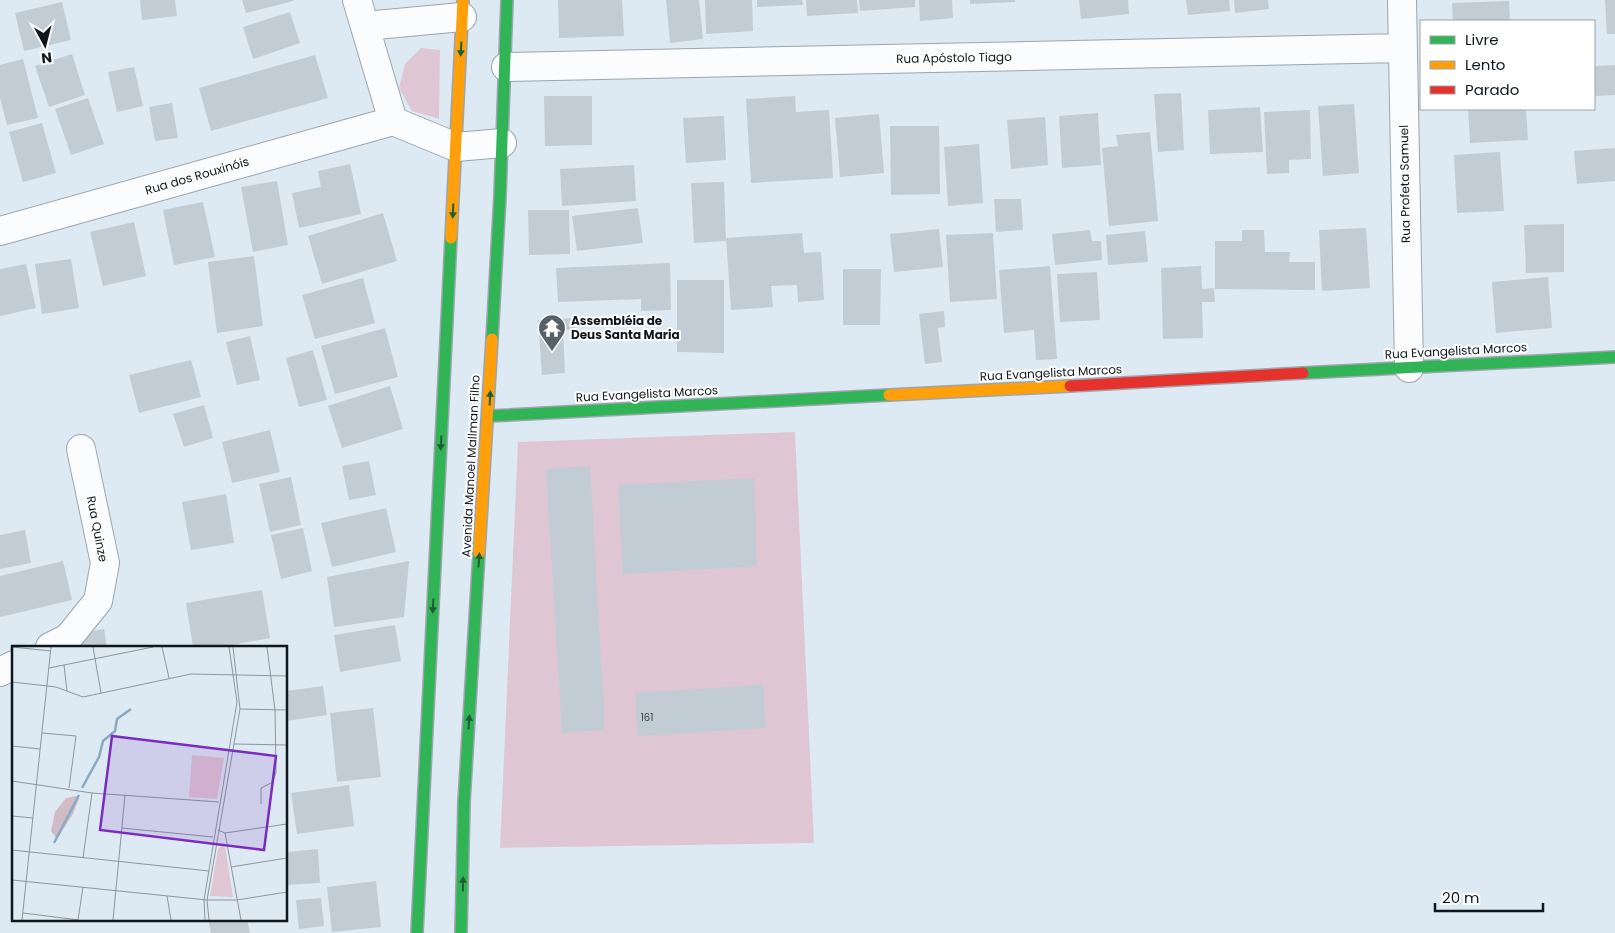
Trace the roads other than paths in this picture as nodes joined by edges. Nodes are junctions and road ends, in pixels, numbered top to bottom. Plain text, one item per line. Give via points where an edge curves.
1 (357, 0) edge
2 (507, 0) edge
3 (1402, 0) edge
4 (463, 9) edge
5 (365, 26) junction
6 (1403, 48) junction
7 (506, 67) junction
8 (393, 121) junction
9 (502, 143) junction
10 (456, 147) junction
11 (0, 231) edge
12 (1615, 357) edge
13 (1409, 368) junction
14 (489, 416) junction
15 (81, 449) dead end
16 (52, 646) edge
17 (12, 666) edge
18 (0, 672) edge
19 (417, 933) edge
20 (462, 933) edge

1 - 5 street
2 - 7 street, Avenida Manoel Mallman Filho
3 - 6 street, Rua Profeta Samuel
4 - 5 street
4 -> 10 street
5 - 8 street
6 - 7 street, Rua Apóstolo Tiago
6 - 13 street, Rua Profeta Samuel
7 - 9 street, Avenida Manoel Mallman Filho
8 - 10 street
8 - 11 street, Rua dos Rouxinóis
9 - 10 street
14 -> 9 street, Avenida Manoel Mallman Filho
10 -> 19 street
12 - 13 street, Rua Evangelista Marcos
13 - 14 street, Rua Evangelista Marcos
20 -> 14 street, Avenida Manoel Mallman Filho via 465,784
15 - 16 street, Rua Quinze via 105,563 98,601 68,638
17 - 18 street

